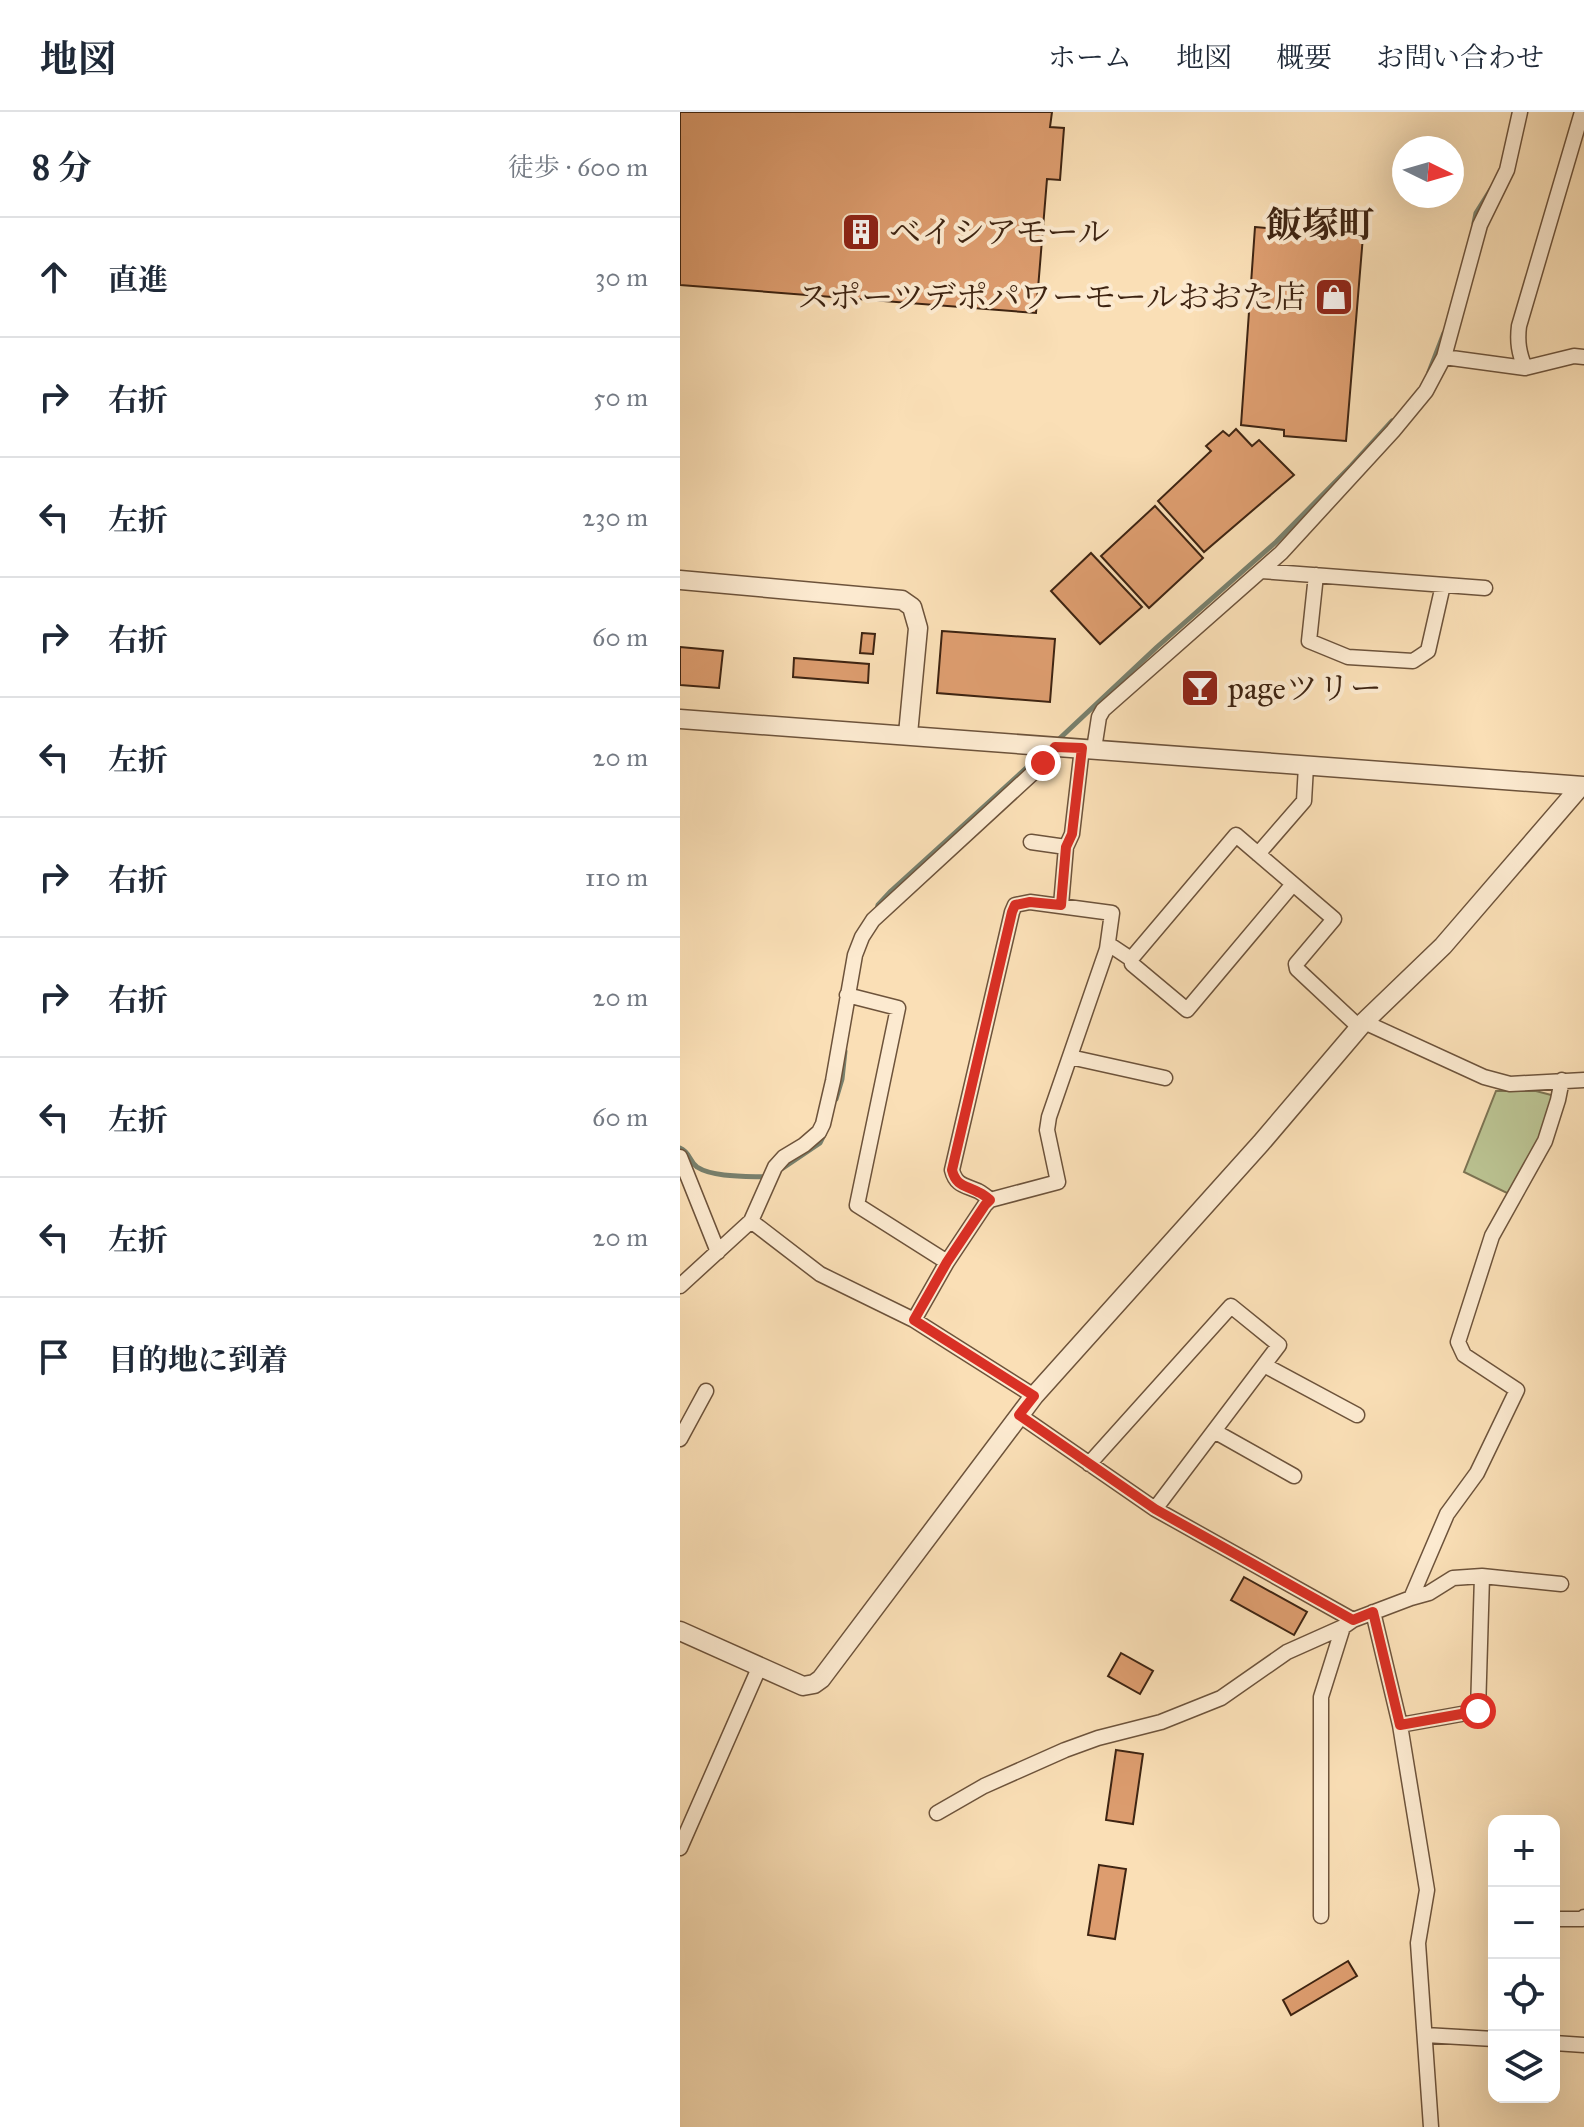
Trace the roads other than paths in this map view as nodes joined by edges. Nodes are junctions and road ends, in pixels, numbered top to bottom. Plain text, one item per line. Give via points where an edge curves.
1 (1520, 112) edge
2 (1582, 112) edge
3 (1444, 357) junction
4 (1584, 357) edge
5 (1525, 368) junction
6 (1261, 571) junction
7 (1316, 575) junction
8 (680, 580) edge
9 (1443, 585) junction
10 (1485, 588) dead end
11 (680, 719) edge
12 (908, 734) junction
13 (1055, 747) junction
14 (1088, 748) junction
15 (1306, 766) junction
16 (1583, 784) edge
17 (1031, 842) dead end
18 (1066, 847) junction
19 (1258, 854) junction
20 (1293, 884) junction
21 (1061, 905) junction
22 (1107, 949) junction
23 (1131, 959) junction
24 (847, 995) junction
25 (1362, 1025) junction
26 (1070, 1057) junction
27 (1165, 1078) dead end
28 (1562, 1080) junction
29 (1584, 1080) edge
30 (680, 1157) edge
31 (990, 1200) junction
32 (751, 1221) junction
33 (718, 1252) junction
34 (947, 1262) junction
35 (680, 1286) edge
36 (914, 1320) junction
37 (1264, 1365) junction
38 (706, 1391) dead end
39 (1034, 1396) junction
40 (1019, 1415) junction
41 (1357, 1415) dead end
42 (1214, 1431) junction
43 (680, 1439) edge
44 (1089, 1464) junction
45 (1294, 1476) dead end
46 (1155, 1509) junction
47 (1482, 1576) junction
48 (1561, 1584) dead end
49 (1411, 1598) junction
50 (1373, 1612) junction
51 (1348, 1624) junction
52 (680, 1631) edge
53 (759, 1668) junction
54 (1400, 1725) junction
55 (937, 1813) dead end
56 (680, 1848) edge
57 (1321, 1916) dead end
58 (1584, 1917) edge
59 (1560, 1919) edge
60 (1425, 2035) junction
61 (1488, 2039) edge
62 (1560, 2043) edge
63 (1584, 2045) edge
64 (1431, 2127) edge

1 - 3 street via 1507,170 1480,225
2 - 5 street via 1519,326 1517,341
3 - 5 street
3 - 6 street via 1426,391 1393,431
4 - 5 street
6 - 7 street
6 - 14 street via 1103,710
7 - 9 street
7 - 9 street via 1309,641 1348,657 1413,661 1428,651
8 - 12 street via 902,600 912,607 918,628
9 - 10 street
11 - 12 street
12 - 13 street
13 - 14 street
13 - 24 street via 873,920 855,955
14 - 15 street
14 - 18 street
15 - 16 street
15 - 19 street via 1304,801
16 - 25 street via 1443,946
17 - 18 street
18 - 21 street
19 - 20 street
19 - 23 street via 1236,835
20 - 23 street via 1187,1010
20 - 25 street via 1334,919 1297,969
21 - 22 street via 1112,913
21 - 31 street via 1022,902 1012,912 952,1170 957,1182
22 - 23 street via 1113,947
22 - 26 street
24 - 32 street via 823,1124 775,1167
24 - 34 street via 898,1008 857,1205
25 - 28 street via 1484,1077 1510,1084
25 - 39 street
26 - 27 street
26 - 31 street via 1047,1130 1058,1182
28 - 29 street
28 - 49 street via 1545,1141 1492,1236 1458,1342 1464,1355 1517,1390 1477,1473 1447,1514
30 - 33 street
31 - 34 street
32 - 33 street
32 - 36 street via 820,1274
33 - 35 street
34 - 36 street
36 - 39 street
37 - 41 street
37 - 42 street
37 - 44 street via 1279,1345 1231,1306
38 - 43 street
39 - 40 street
40 - 44 street
40 - 53 street via 821,1679 803,1686
42 - 45 street
42 - 46 street
44 - 46 street
46 - 51 street
47 - 48 street
47 - 49 street via 1453,1578
47 - 54 street via 1478,1711
49 - 50 street
50 - 51 street
50 - 54 street
51 - 55 street via 1287,1652 1221,1698 1065,1750
51 - 57 street via 1321,1697
52 - 53 street
53 - 56 street
54 - 60 street via 1427,1890 1418,1943
58 - 59 street
60 - 61 street
60 - 64 street
62 - 63 street

